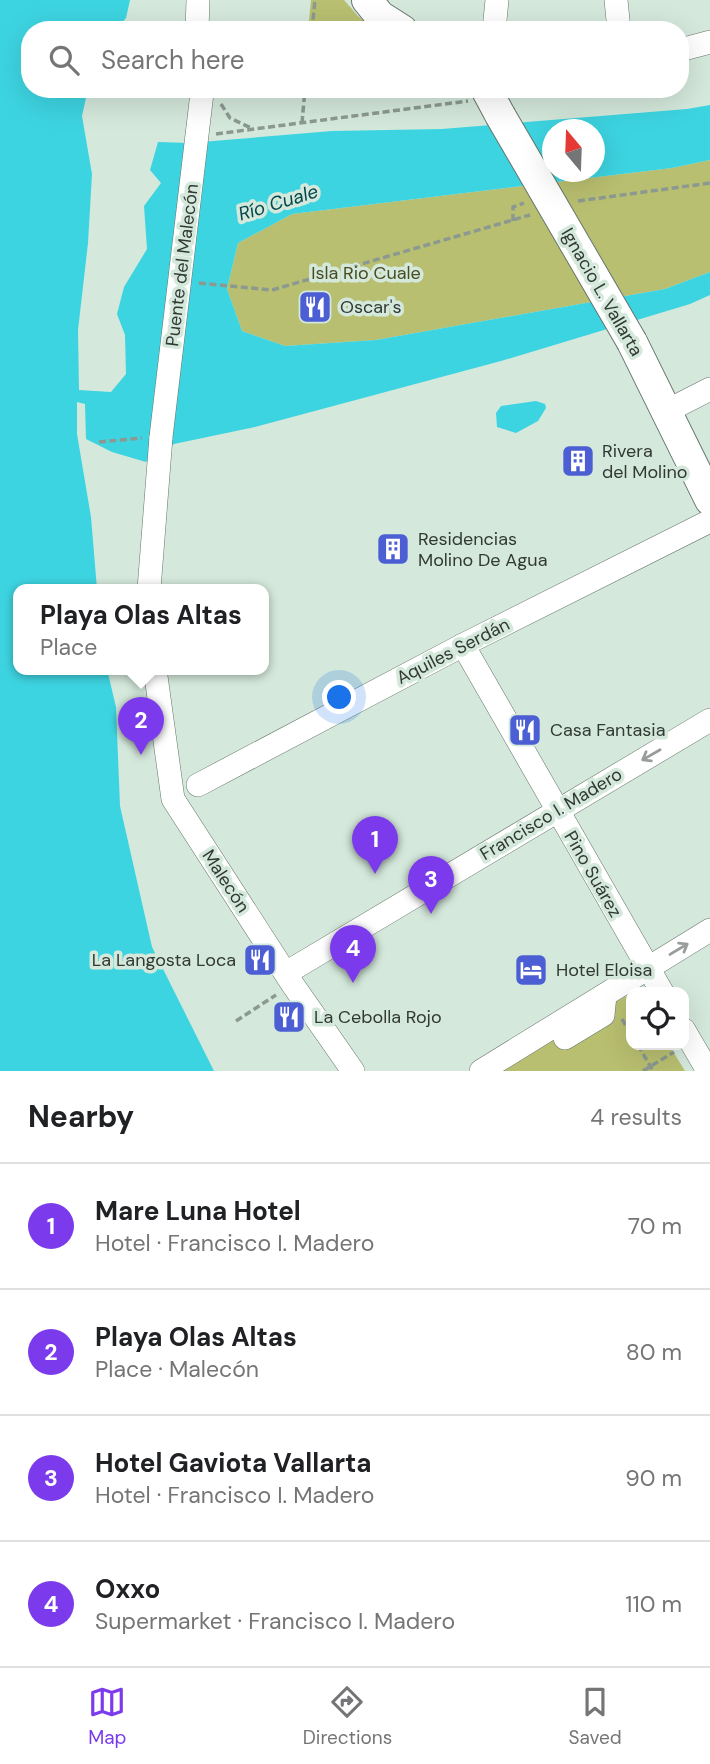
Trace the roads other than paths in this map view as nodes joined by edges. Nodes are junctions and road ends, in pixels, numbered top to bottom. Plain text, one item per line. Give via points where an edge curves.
1 (198, 0) edge
2 (367, 0) edge
3 (497, 0) edge
4 (616, 0) edge
5 (197, 21) edge
6 (388, 21) edge
7 (495, 21) edge
8 (618, 21) edge
9 (710, 43) edge
10 (689, 48) edge
11 (206, 98) edge
12 (493, 101) edge
13 (710, 389) edge
14 (667, 411) junction
15 (710, 500) edge
16 (710, 521) edge
17 (149, 584) edge
18 (463, 645) junction
19 (156, 675) edge
20 (710, 720) edge
21 (198, 785) dead end
22 (557, 810) junction
23 (710, 930) edge
24 (647, 968) junction
25 (289, 979) junction
26 (659, 987) edge
27 (605, 995) junction
28 (565, 1038) dead end
29 (689, 1039) edge
30 (352, 1071) edge
31 (481, 1071) edge
32 (708, 1071) edge

1 - 5 street
2 - 6 main road
3 - 7 street
4 - 8 street
9 - 10 street
11 - 17 street, Puente del Malecón, bridge via 161,437
12 - 14 main road, Ignacio L. Vallarta, bridge
13 - 14 street
14 - 15 main road, Ignacio L. Vallarta
16 - 18 street, Aquiles Serdán
18 - 21 street, Aquiles Serdán
18 - 22 street, Pino Suárez
19 - 25 street, Malecón via 173,799
20 -> 22 street, Francisco I. Madero
22 - 24 street, Pino Suárez
22 - 25 street, Francisco I. Madero via 348,934
24 -> 23 street
24 - 26 street, Pino Suárez
24 - 27 street
25 - 30 street, Malecón
27 - 28 street via 603,1015
27 - 31 street
29 - 32 street

